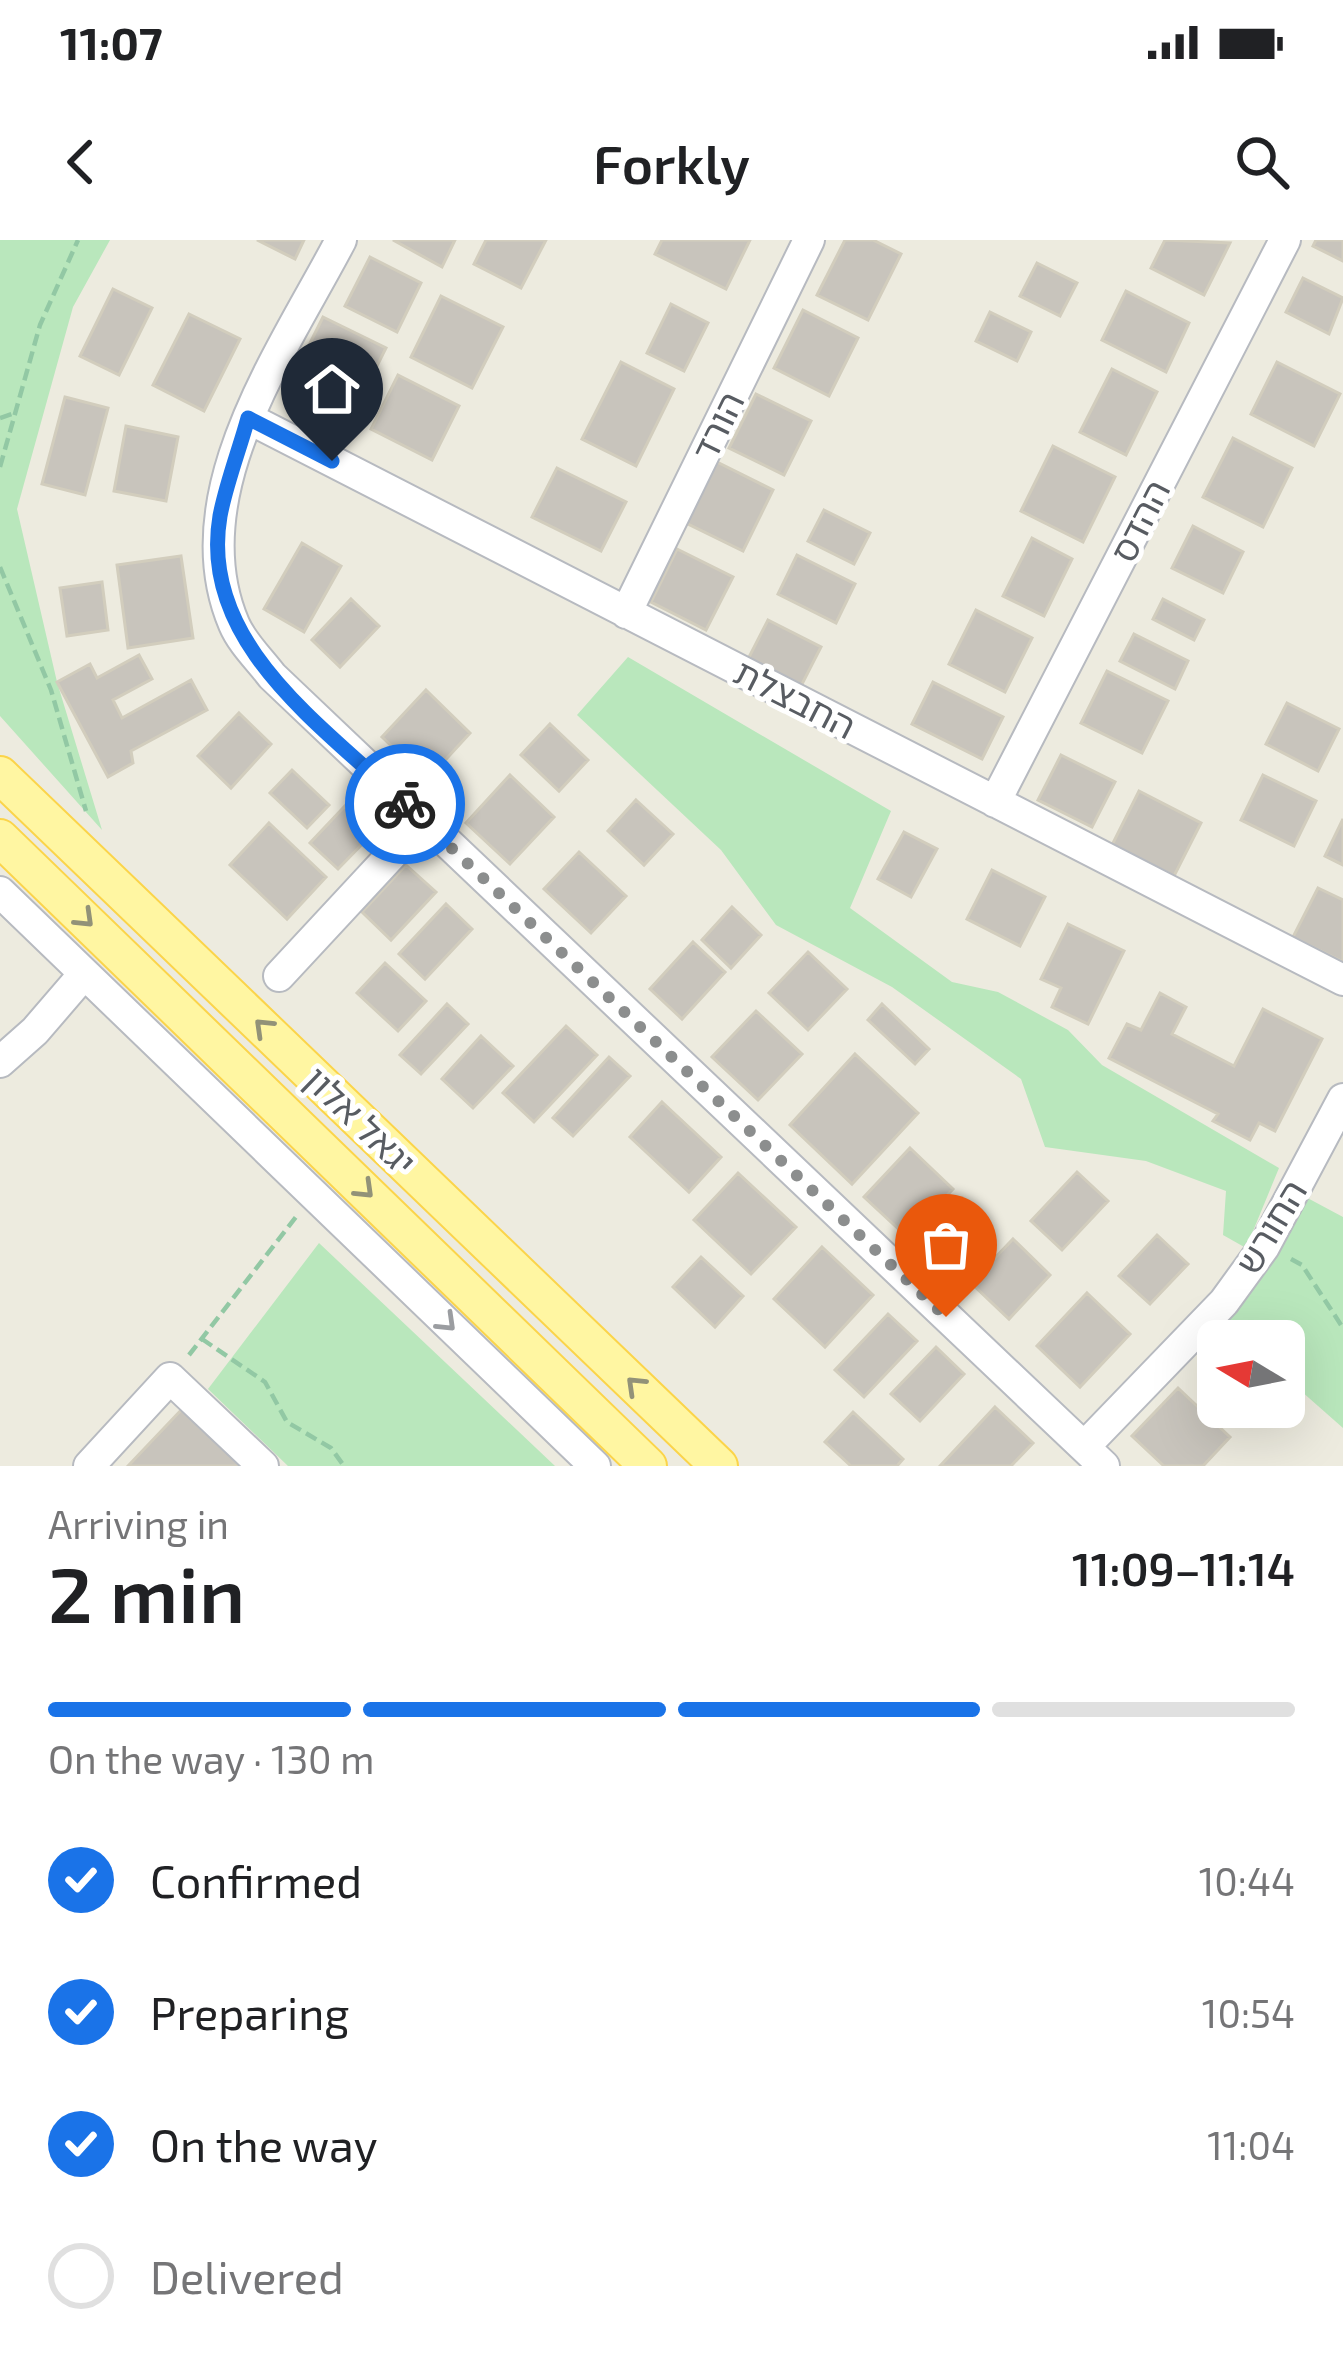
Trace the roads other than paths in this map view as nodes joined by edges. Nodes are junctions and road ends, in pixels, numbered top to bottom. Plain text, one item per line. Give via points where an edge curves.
1 (341, 240) edge
2 (809, 240) edge
3 (1285, 240) edge
4 (248, 418) junction
5 (626, 613) junction
6 (0, 775) edge
7 (995, 802) junction
8 (423, 821) junction
9 (0, 838) edge
10 (0, 892) edge
11 (84, 974) junction
12 (279, 976) dead end
13 (1343, 980) edge
14 (0, 1061) edge
15 (1343, 1099) edge
16 (1094, 1457) edge
17 (89, 1466) edge
18 (263, 1466) edge
19 (595, 1466) edge
20 (648, 1466) edge
21 (719, 1466) edge

1 - 4 street
2 - 5 street, הורד
3 - 7 street, ההדס
4 - 5 street, החבצלת
4 - 8 street via 220,518 219,574 235,627 272,676
5 - 7 street, החבצלת
21 -> 6 main road, יגאל אלון
7 - 13 street, החבצלת
8 - 12 street
8 - 16 street
9 -> 20 main road, יגאל אלון
10 - 11 street
11 - 14 street
11 -> 19 street
15 - 16 street, החורש via 1264,1246
17 - 18 street via 170,1378

